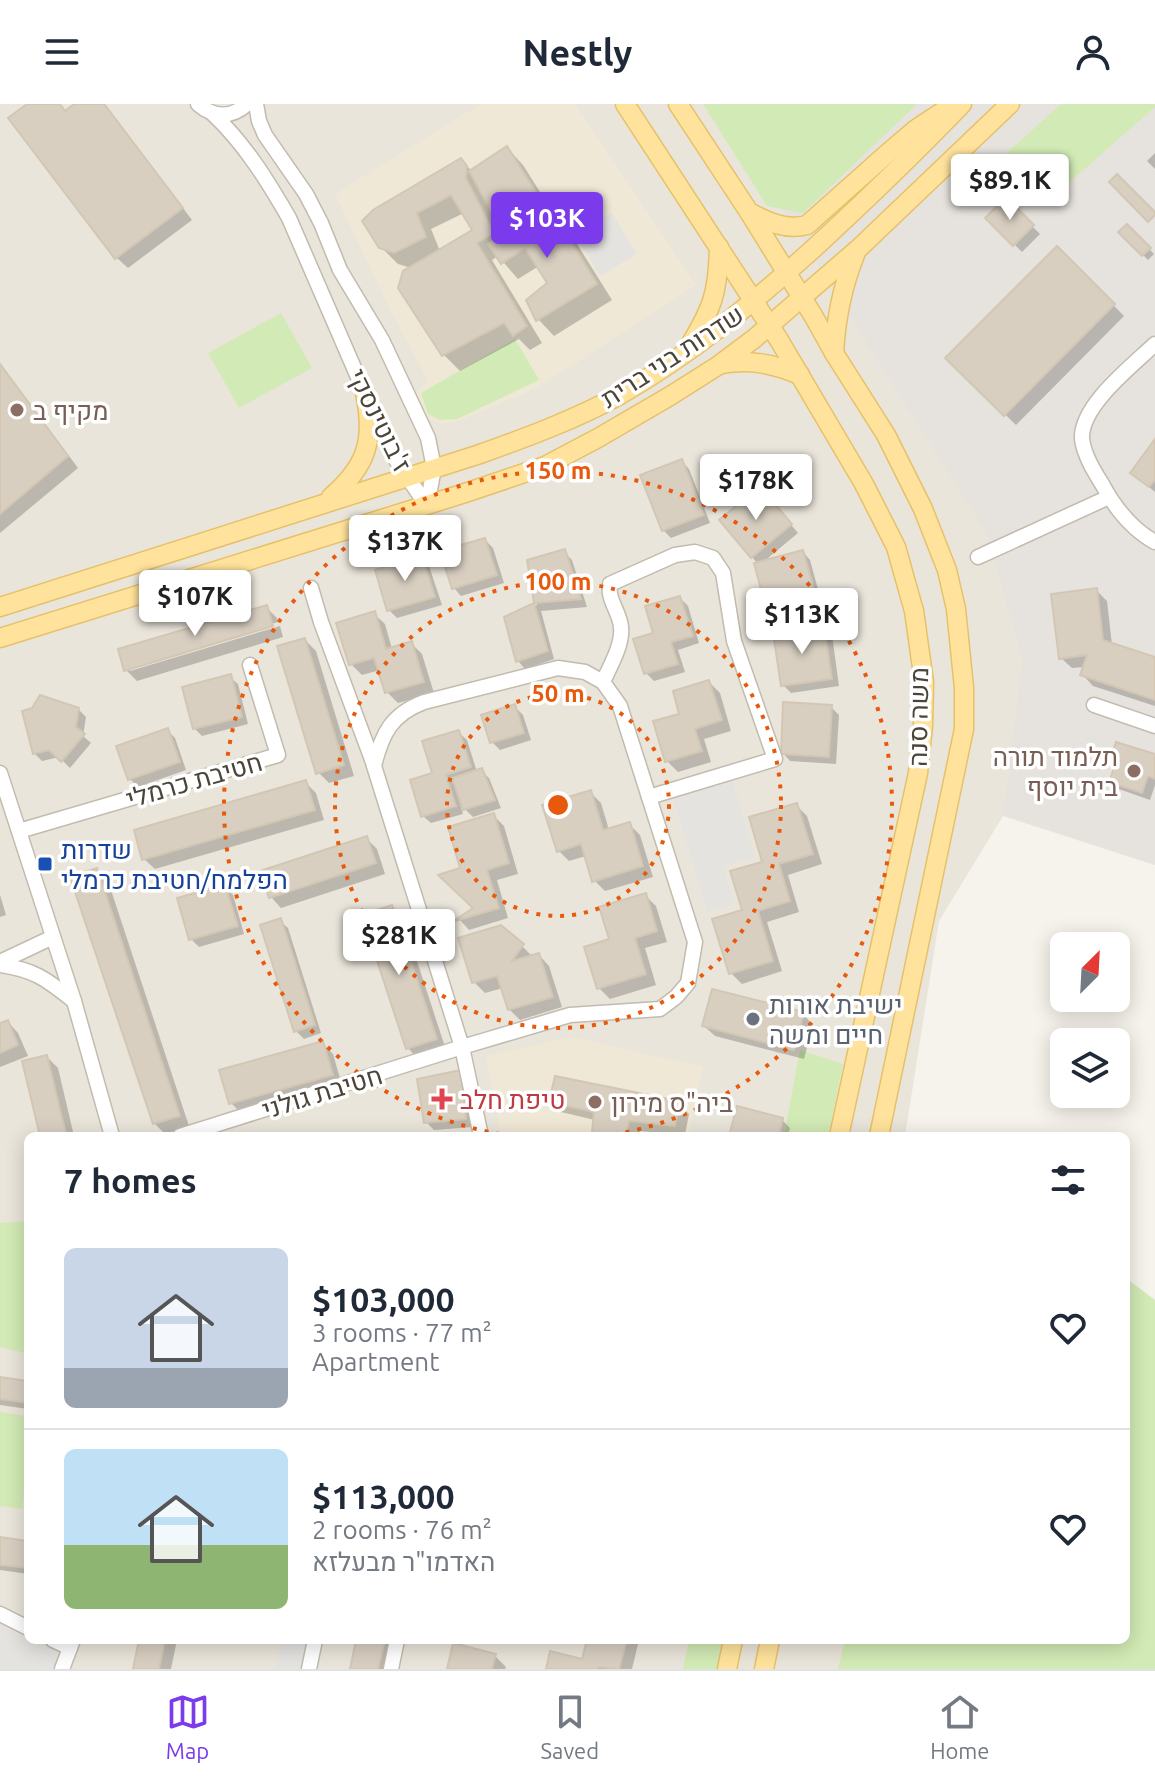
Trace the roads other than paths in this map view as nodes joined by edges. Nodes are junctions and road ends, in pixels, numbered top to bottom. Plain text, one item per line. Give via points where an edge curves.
1 (198, 104) edge
2 (247, 104) edge
3 (256, 104) edge
4 (625, 104) edge
5 (678, 104) edge
6 (956, 104) edge
7 (962, 104) edge
8 (1010, 104) edge
9 (212, 113) junction
10 (749, 212) junction
11 (719, 247) junction
12 (858, 249) junction
13 (786, 273) junction
14 (803, 298) junction
15 (755, 301) junction
16 (770, 326) junction
17 (1155, 344) edge
18 (686, 353) junction
19 (834, 353) junction
20 (719, 365) junction
21 (800, 375) junction
22 (365, 393) junction
23 (434, 468) junction
24 (407, 476) junction
25 (1109, 497) junction
26 (324, 503) junction
27 (427, 506) junction
28 (1155, 542) edge
29 (978, 557) dead end
30 (311, 588) dead end
31 (0, 607) edge
32 (25, 631) junction
33 (0, 638) edge
34 (0, 651) edge
35 (250, 665) dead end
36 (603, 682) junction
37 (1094, 705) dead end
38 (1155, 726) edge
39 (374, 766) junction
40 (0, 773) edge
41 (649, 797) junction
42 (19, 831) junction
43 (53, 937) junction
44 (0, 964) edge
45 (74, 1001) junction
46 (462, 1047) junction
47 (111, 1132) edge
48 (193, 1132) edge
49 (480, 1132) edge
50 (840, 1132) edge
51 (880, 1132) edge
52 (0, 1614) edge
53 (24, 1626) edge
54 (72, 1644) edge
55 (314, 1644) edge
56 (396, 1644) edge
57 (732, 1644) edge
58 (769, 1644) edge
59 (62, 1669) edge
60 (309, 1669) edge
61 (391, 1669) edge
62 (727, 1669) edge
63 (764, 1669) edge

1 - 9 street, ז'בוטינסקי
2 - 9 street via 231,114
3 - 23 street, ז'בוטינסקי via 265,135 306,194 340,270 382,340 428,438
4 - 11 main road, משה סנה
5 - 10 main road, משה סנה
6 - 10 main road via 898,144 807,225 786,226
7 - 13 main road, שדרות בני ברית
8 - 12 main road, שדרות בני ברית
9 - 22 street, ז'בוטינסקי via 247,151 289,218
10 - 13 main road, משה סנה
11 - 15 main road, משה סנה
11 - 18 main road via 713,303
12 - 14 main road, שדרות בני ברית
12 - 19 main road via 841,295
13 - 14 main road, משה סנה
13 - 15 main road, שדרות בני ברית
14 - 16 main road, שדרות בני ברית
14 - 19 main road, משה סנה
15 - 16 main road, משה סנה
15 - 18 main road, שדרות בני ברית
16 - 20 main road, שדרות בני ברית
16 - 21 main road, משה סנה
17 - 25 street via 1099,398 1085,423 1086,454
18 - 23 main road, שדרות בני ברית via 582,414
19 - 51 main road, משה סנה via 886,435 947,570 964,688 964,729
20 - 21 main road via 764,363
20 - 27 main road, שדרות בני ברית via 545,466
21 - 50 main road, משה סנה via 896,547 914,611 924,682 918,773
22 - 24 street, ז'בוטינסקי
22 - 26 main road via 370,436 362,460
23 - 24 main road, שדרות בני ברית
23 - 27 street, ז'בוטינסקי
24 - 26 main road, שדרות בני ברית
24 - 27 street, ז'בוטינסקי
25 - 28 street via 1140,534
25 - 29 street
26 - 31 main road, שדרות בני ברית
27 - 32 main road
30 - 39 street
32 - 33 main road
32 - 34 main road
35 - 42 street, חטיבת כרמלי via 278,755
36 - 39 street via 585,672 558,668 410,707 387,729
36 - 41 street via 620,706
36 - 41 street via 622,627 610,584 675,555 695,552 713,558 723,573 734,641 775,759
37 - 38 street
39 - 46 street
40 - 42 street
41 - 46 street, חטיבת גולני via 695,942 688,983 660,1009 570,1015
42 - 43 street
43 - 44 street
43 - 45 street
44 - 45 street via 25,969
45 - 47 street
46 - 48 street, חטיבת גולני
46 - 49 street
52 - 53 street
54 - 59 street
55 - 60 street
56 - 61 street
57 - 62 main road
58 - 63 main road

